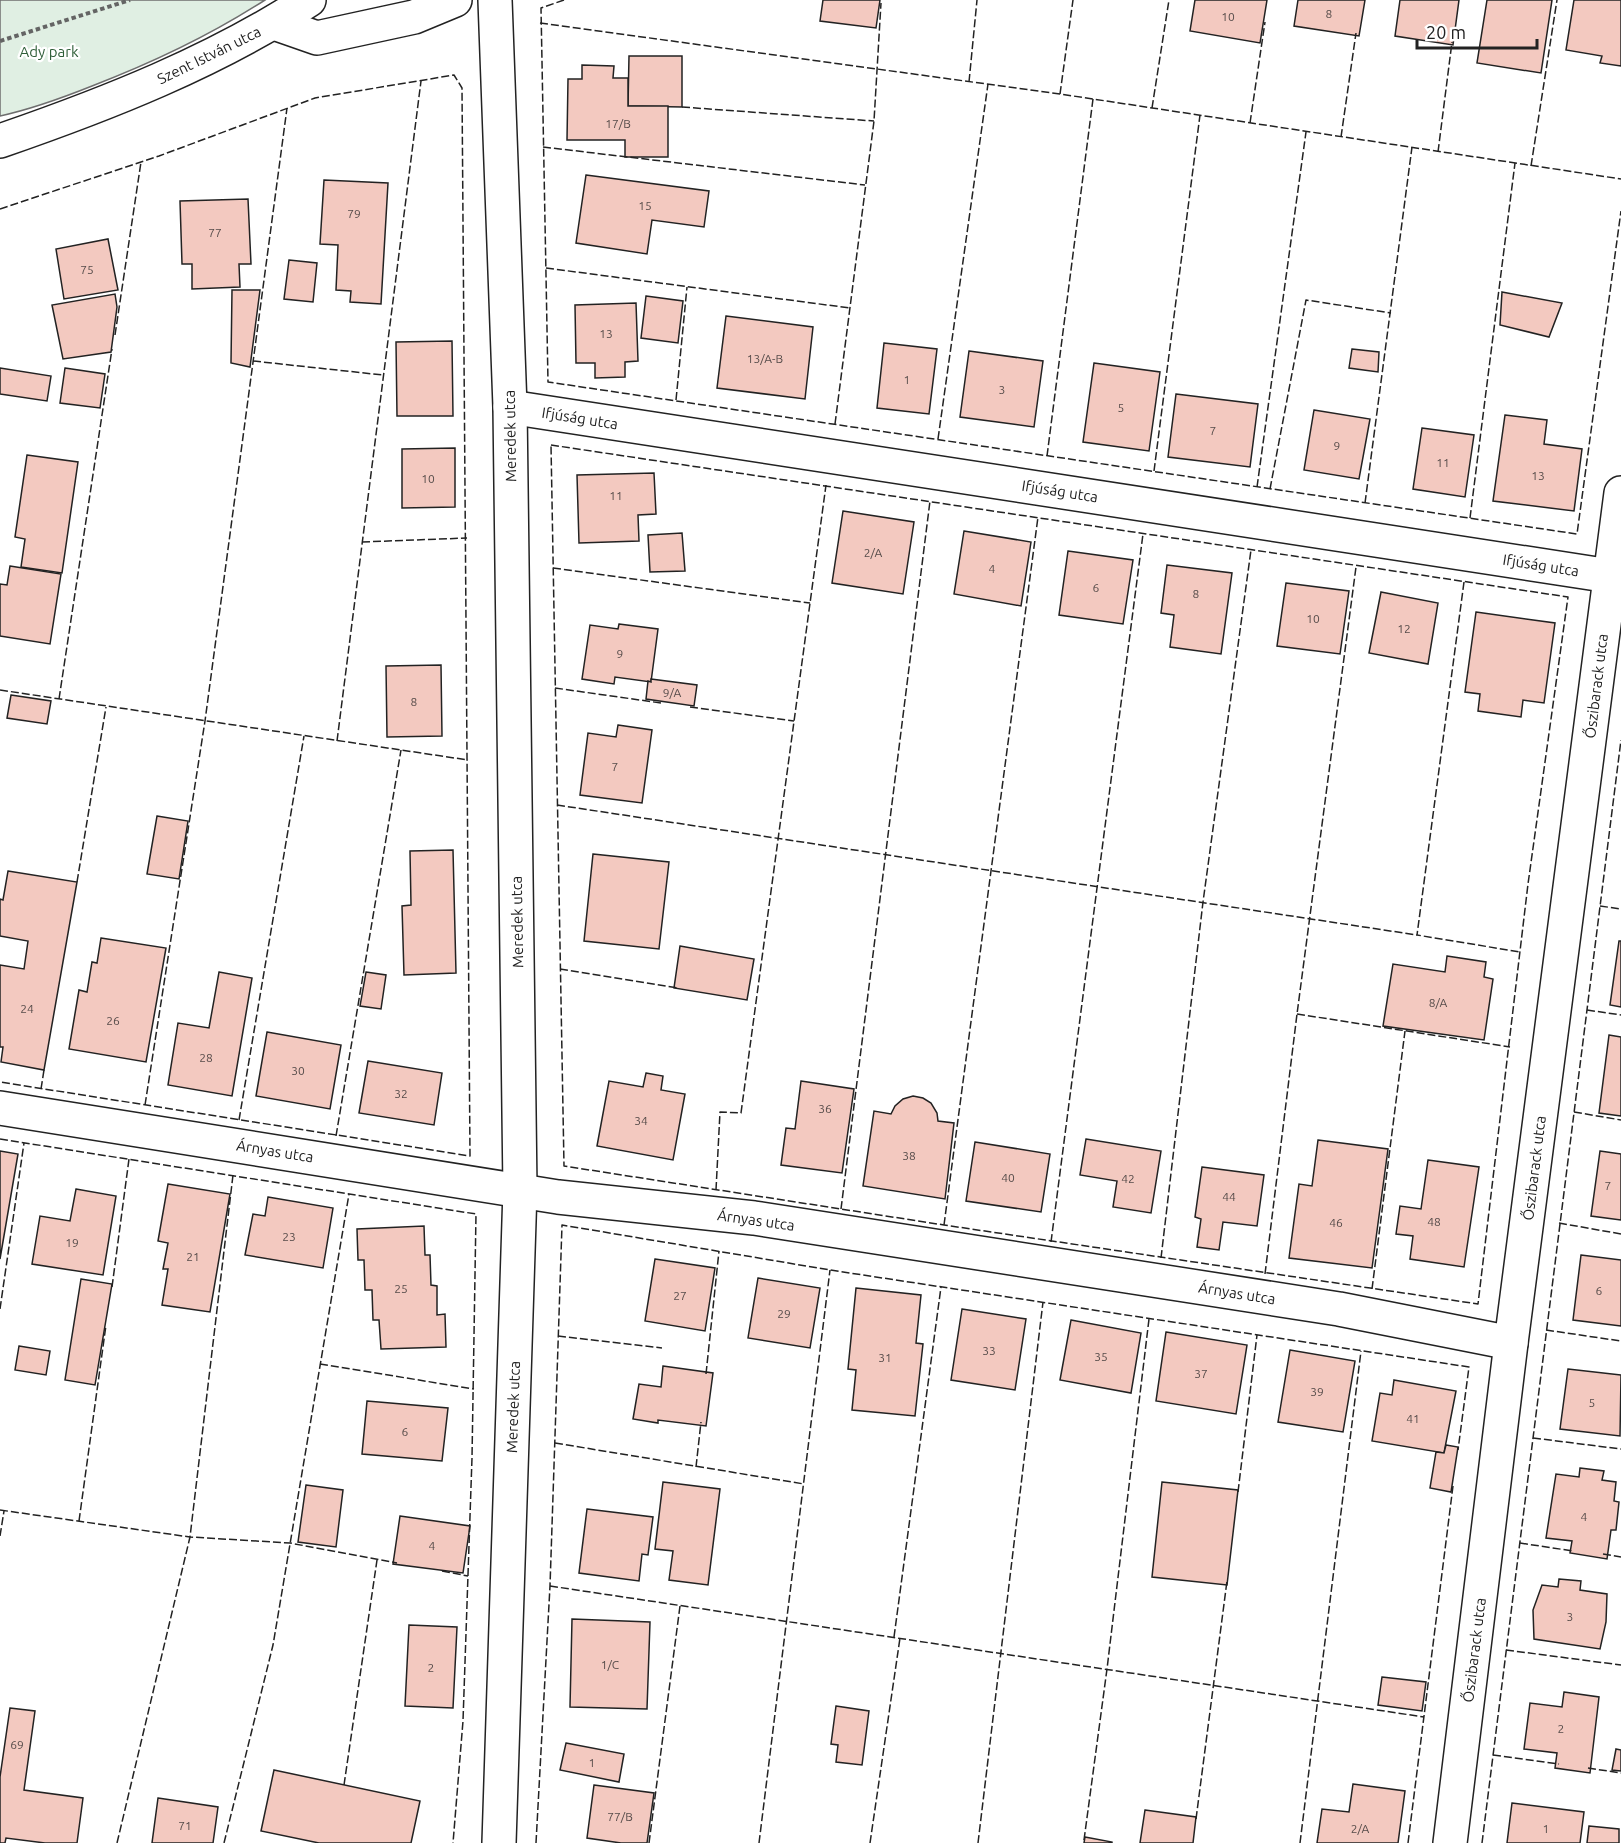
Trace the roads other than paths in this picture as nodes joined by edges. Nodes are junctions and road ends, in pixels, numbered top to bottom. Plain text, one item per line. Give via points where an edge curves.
1 (309, 0) edge
2 (455, 0) edge
3 (495, 0) edge
4 (274, 23) junction
5 (0, 141) edge
6 (510, 407) junction
7 (1621, 494) edge
8 (1610, 576) junction
9 (0, 1108) edge
10 (520, 1190) junction
11 (1511, 1343) junction
12 (499, 1843) edge
13 (1450, 1843) edge

1 - 4 street
2 - 4 street, Szent István utca via 414,17 317,38
3 - 6 street, Meredek utca
4 - 5 street, Szent István utca via 200,62
6 - 8 street, Ifjúság utca
6 - 10 street, Meredek utca
7 - 8 street, Őszibarack utca
8 - 11 street, Őszibarack utca
9 - 10 street, Árnyas utca
10 - 11 street, Árnyas utca via 754,1218 1339,1309
10 - 12 street, Meredek utca
11 - 13 street, Őszibarack utca

